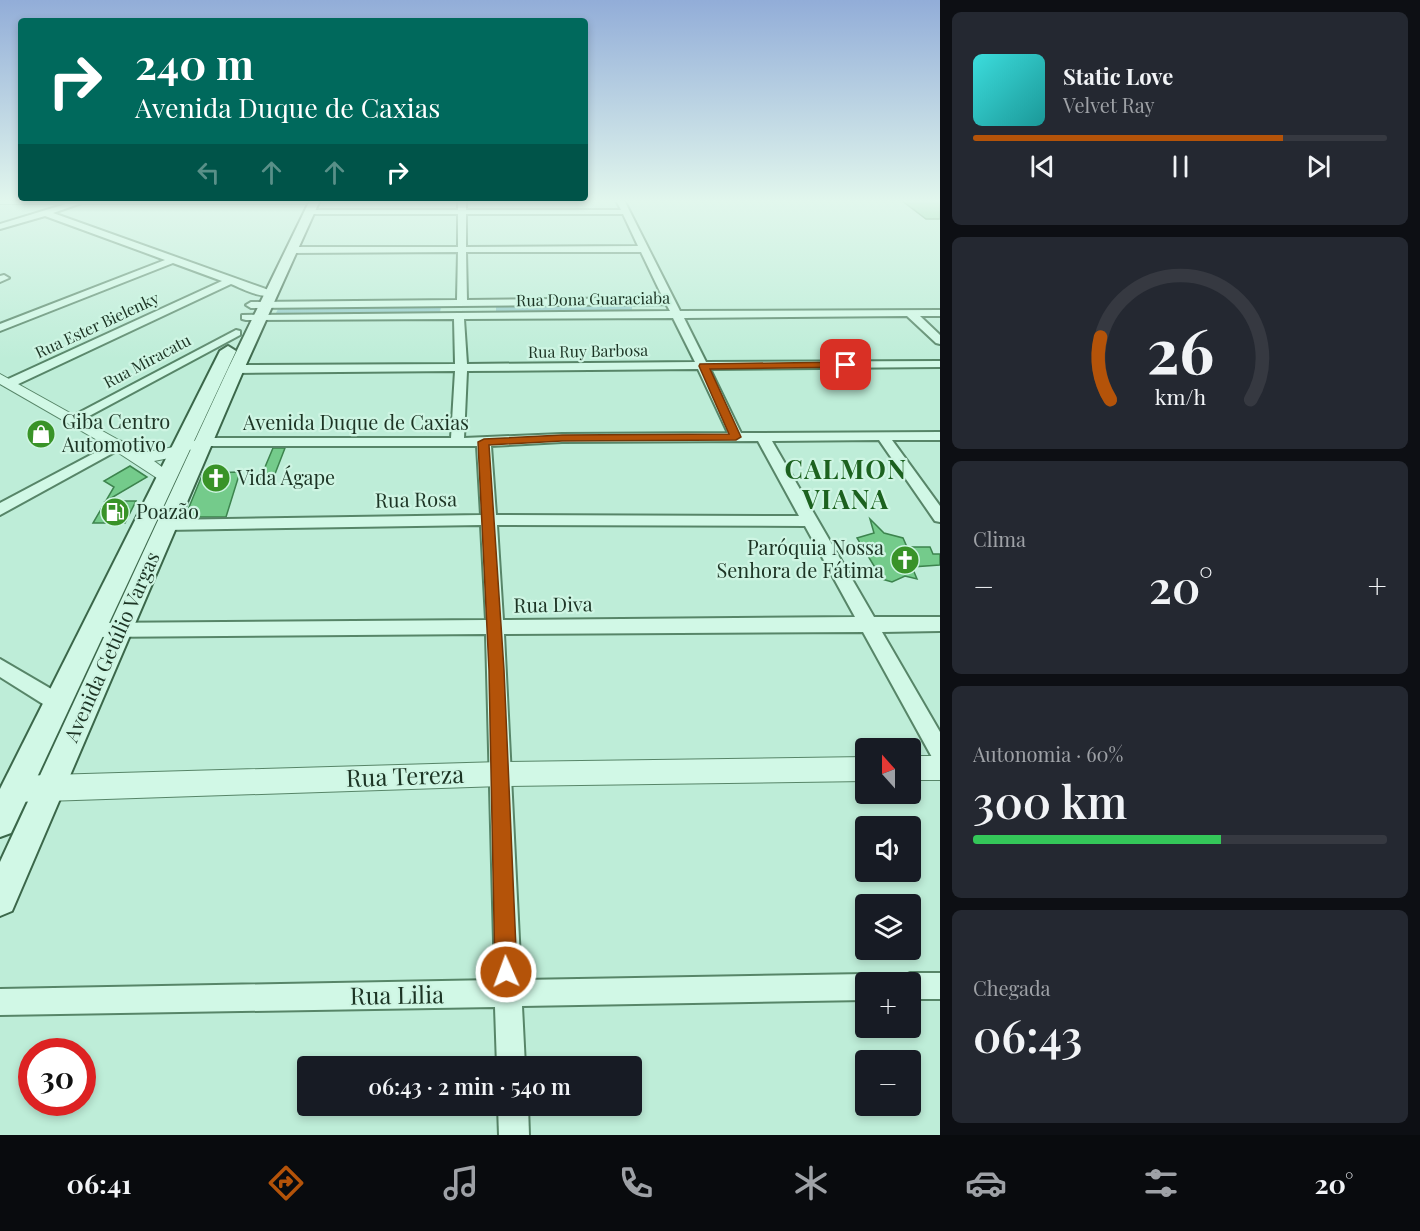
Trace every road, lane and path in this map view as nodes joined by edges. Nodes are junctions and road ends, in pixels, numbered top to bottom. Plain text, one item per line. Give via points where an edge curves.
1 (149, 253) edge
2 (287, 253) edge
3 (289, 253) edge
4 (462, 253) edge
5 (646, 253) edge
6 (170, 261) junction
7 (230, 281) junction
8 (265, 301) junction
9 (669, 301) junction
10 (462, 302) junction
11 (248, 311) junction
12 (675, 313) junction
13 (910, 313) junction
14 (940, 313) edge
15 (459, 315) junction
16 (0, 328) edge
17 (236, 333) junction
18 (940, 341) edge
19 (940, 364) edge
20 (704, 366) junction
21 (236, 369) junction
22 (461, 369) junction
23 (5, 380) edge
24 (73, 419) junction
25 (940, 436) edge
26 (736, 437) junction
27 (763, 437) junction
28 (883, 437) junction
29 (204, 442) junction
30 (457, 442) junction
31 (484, 442) junction
32 (117, 445) junction
33 (179, 451) junction
34 (139, 459) junction
35 (166, 476) junction
36 (0, 510) edge
37 (940, 517) edge
38 (487, 520) junction
39 (810, 521) junction
40 (166, 525) junction
41 (869, 624) junction
42 (940, 624) edge
43 (495, 628) junction
44 (106, 630) junction
45 (0, 667) edge
46 (58, 703) junction
47 (940, 752) edge
48 (921, 768) edge
49 (940, 768) edge
50 (855, 769) edge
51 (501, 774) junction
52 (16, 789) junction
53 (49, 789) junction
54 (0, 822) edge
55 (0, 899) edge
56 (921, 986) edge
57 (940, 986) edge
58 (855, 987) edge
59 (507, 994) junction
60 (0, 1002) edge
61 (510, 1056) edge
62 (513, 1116) edge
63 (514, 1135) edge

1 - 6 street
2 - 8 main road, Avenida Getúlio Vargas
3 - 8 main road, Avenida Getúlio Vargas
4 - 10 street
5 - 9 street
6 - 7 street
6 - 16 street
7 - 8 street
7 - 23 street, Rua Ester Bielenky
8 - 10 street
8 - 11 main road, Avenida Getúlio Vargas
8 - 11 street, Rua Dona Guaraciaba
8 - 15 street, Rua Dona Guaraciaba
8 - 21 main road, Avenida Getúlio Vargas
9 - 10 street
9 - 12 street
11 - 17 main road, Avenida Getúlio Vargas
12 - 13 street, Rua Dona Guaraciaba
12 - 15 street, Rua Dona Guaraciaba
12 - 20 street
13 - 14 street, Rua Dona Guaraciaba
13 - 18 street
15 - 22 street
17 - 24 street, Rua Miracatu
17 - 33 main road, Avenida Getúlio Vargas
19 - 20 street, Rua Ruy Barbosa
20 - 22 street, Rua Ruy Barbosa
20 - 26 street
21 - 22 street, Rua Ruy Barbosa
21 - 29 main road, Avenida Getúlio Vargas
22 - 30 street
23 - 24 street
24 - 32 street
25 - 28 street, Avenida Duque de Caxias
26 - 27 street, Avenida Duque de Caxias
26 - 31 street, Avenida Duque de Caxias
27 - 28 street, Avenida Duque de Caxias
27 - 39 street
28 - 37 street
29 - 30 street, Avenida Duque de Caxias
29 - 33 street, Avenida Duque de Caxias
29 - 40 main road, Avenida Getúlio Vargas
30 - 31 street, Avenida Duque de Caxias
31 - 38 street
32 - 34 street
32 - 36 street
33 - 34 street
33 - 35 main road, Avenida Getúlio Vargas
34 - 35 street
35 - 44 main road, Avenida Getúlio Vargas
38 - 39 street, Rua Rosa
38 - 40 street, Rua Rosa
38 - 43 street
39 - 41 street
40 - 44 main road, Avenida Getúlio Vargas
41 - 42 street, Rua Diva
41 - 43 street, Rua Diva
41 - 47 street
43 - 44 street, Rua Diva
43 - 51 street
44 - 46 main road, Avenida Getúlio Vargas
44 - 53 main road, Avenida Getúlio Vargas
45 - 46 street
46 - 52 main road, Avenida Getúlio Vargas
48 - 49 street
50 - 51 street, Rua Tereza
51 - 53 street, Rua Tereza
51 - 59 street
52 - 53 street, Rua Tereza
52 - 54 main road, Avenida Getúlio Vargas
53 - 55 main road, Avenida Getúlio Vargas
56 - 57 street
58 - 59 street, Rua Lilia
59 - 60 street, Rua Lilia
59 - 61 street
62 - 63 street

